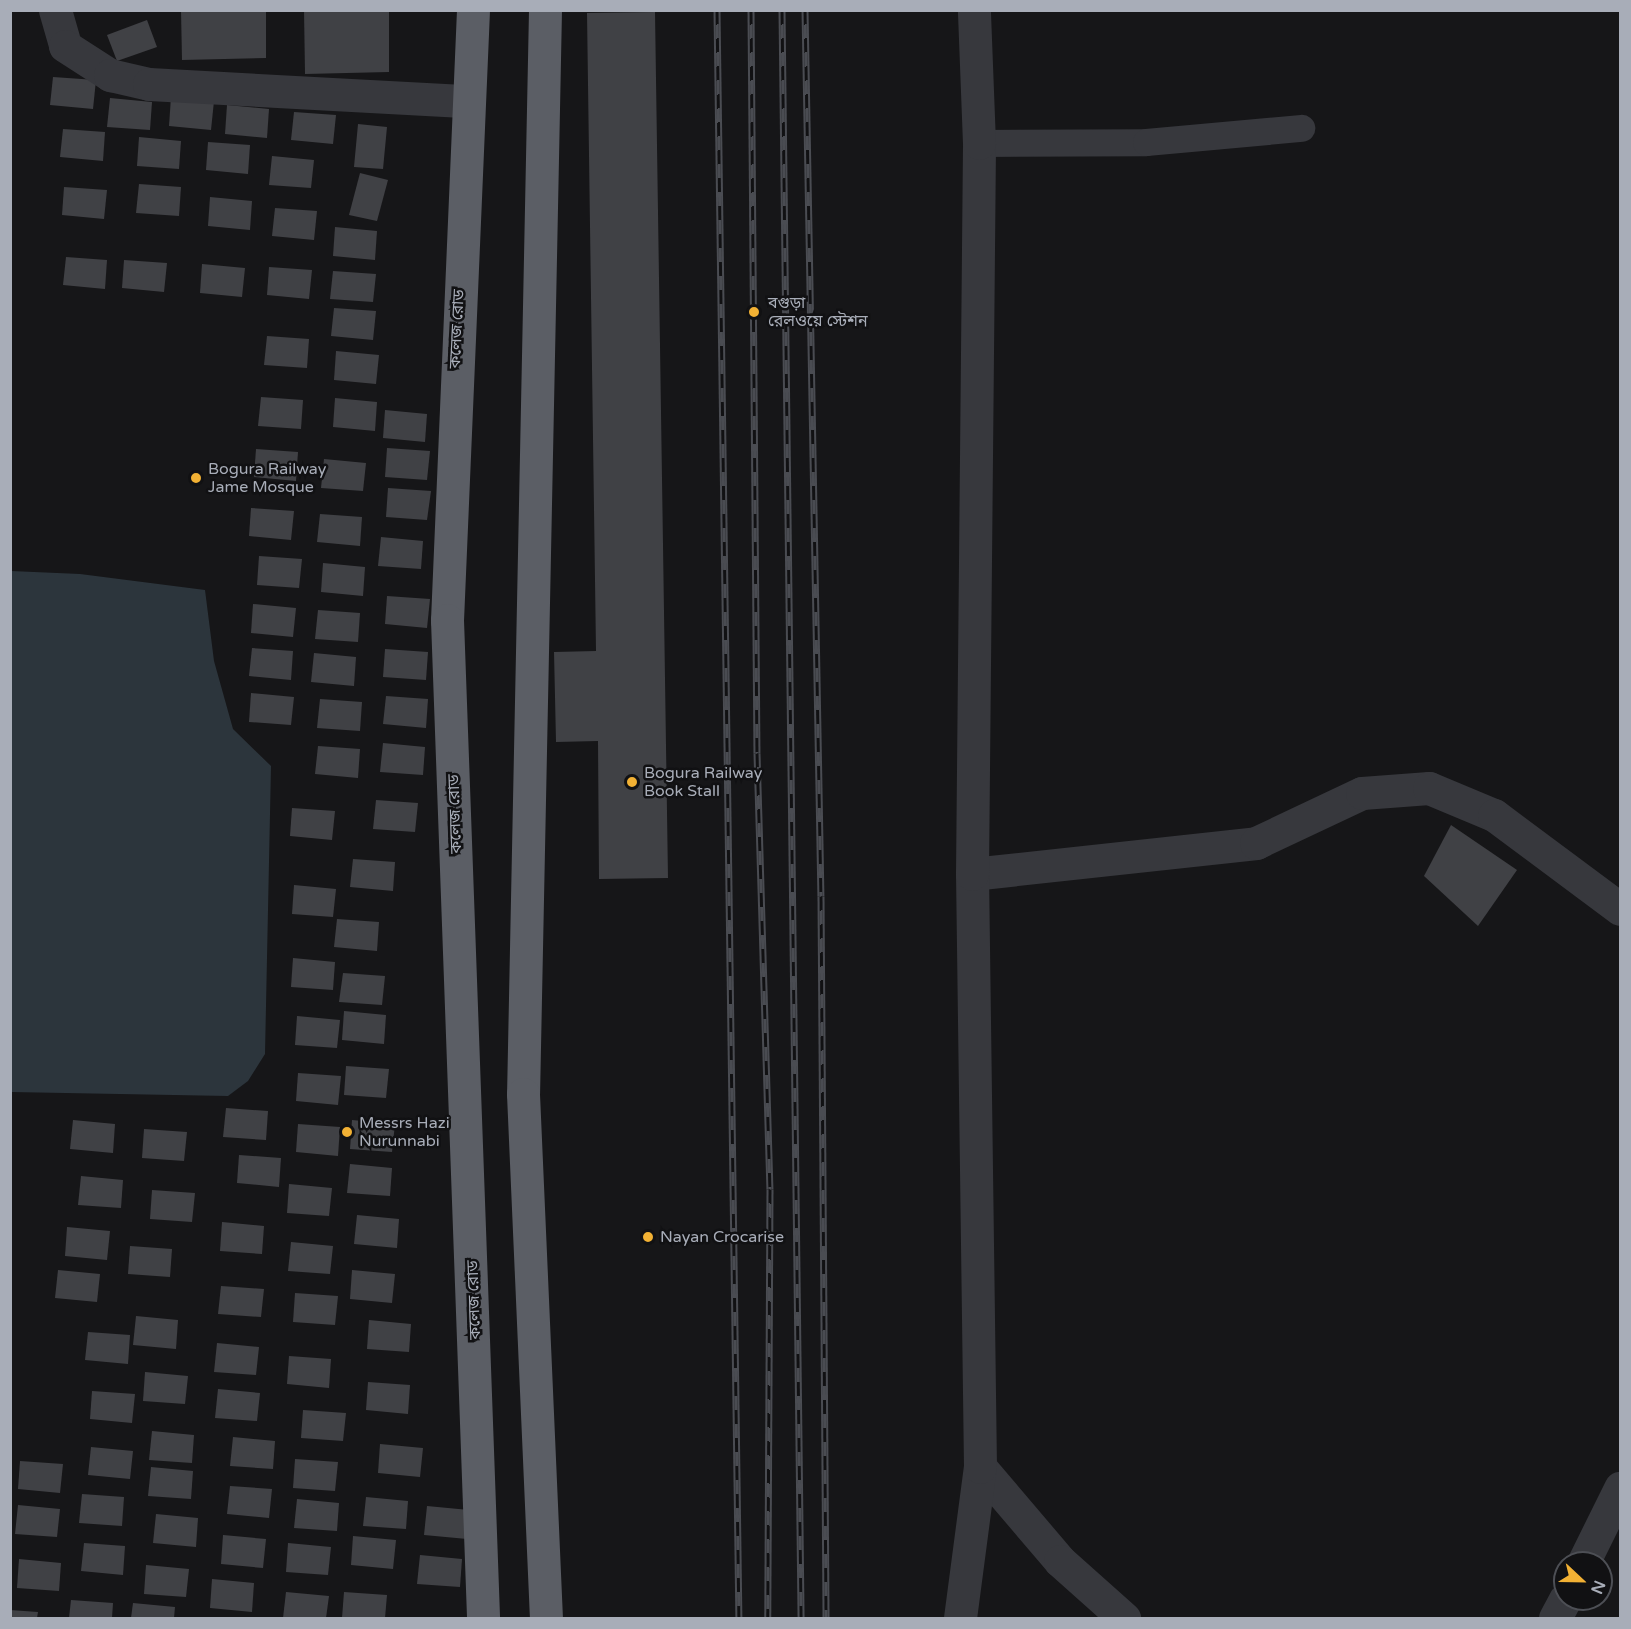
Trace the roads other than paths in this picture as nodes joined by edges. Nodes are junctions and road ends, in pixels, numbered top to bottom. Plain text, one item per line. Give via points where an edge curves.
1 (55, 10) edge
2 (473, 10) edge
3 (545, 10) edge
4 (974, 10) edge
5 (468, 101) junction
6 (1301, 128) dead end
7 (979, 143) junction
8 (972, 874) junction
9 (1620, 909) edge
10 (980, 1467) junction
11 (1620, 1488) edge
12 (1589, 1551) edge
13 (483, 1618) edge
14 (546, 1618) edge
15 (960, 1618) edge
16 (1124, 1618) edge

1 - 5 street via 65,46 110,75 149,84
2 - 5 highway, কলেজ রোড
3 - 14 highway via 523,1094
4 - 7 street
5 - 13 highway, কলেজ রোড via 447,621
6 - 7 lane via 1146,142
7 - 8 street
8 - 9 street via 1256,843 1362,793 1429,788 1494,815
8 - 10 street
10 - 15 street
10 - 16 street via 1060,1561
11 - 12 street

